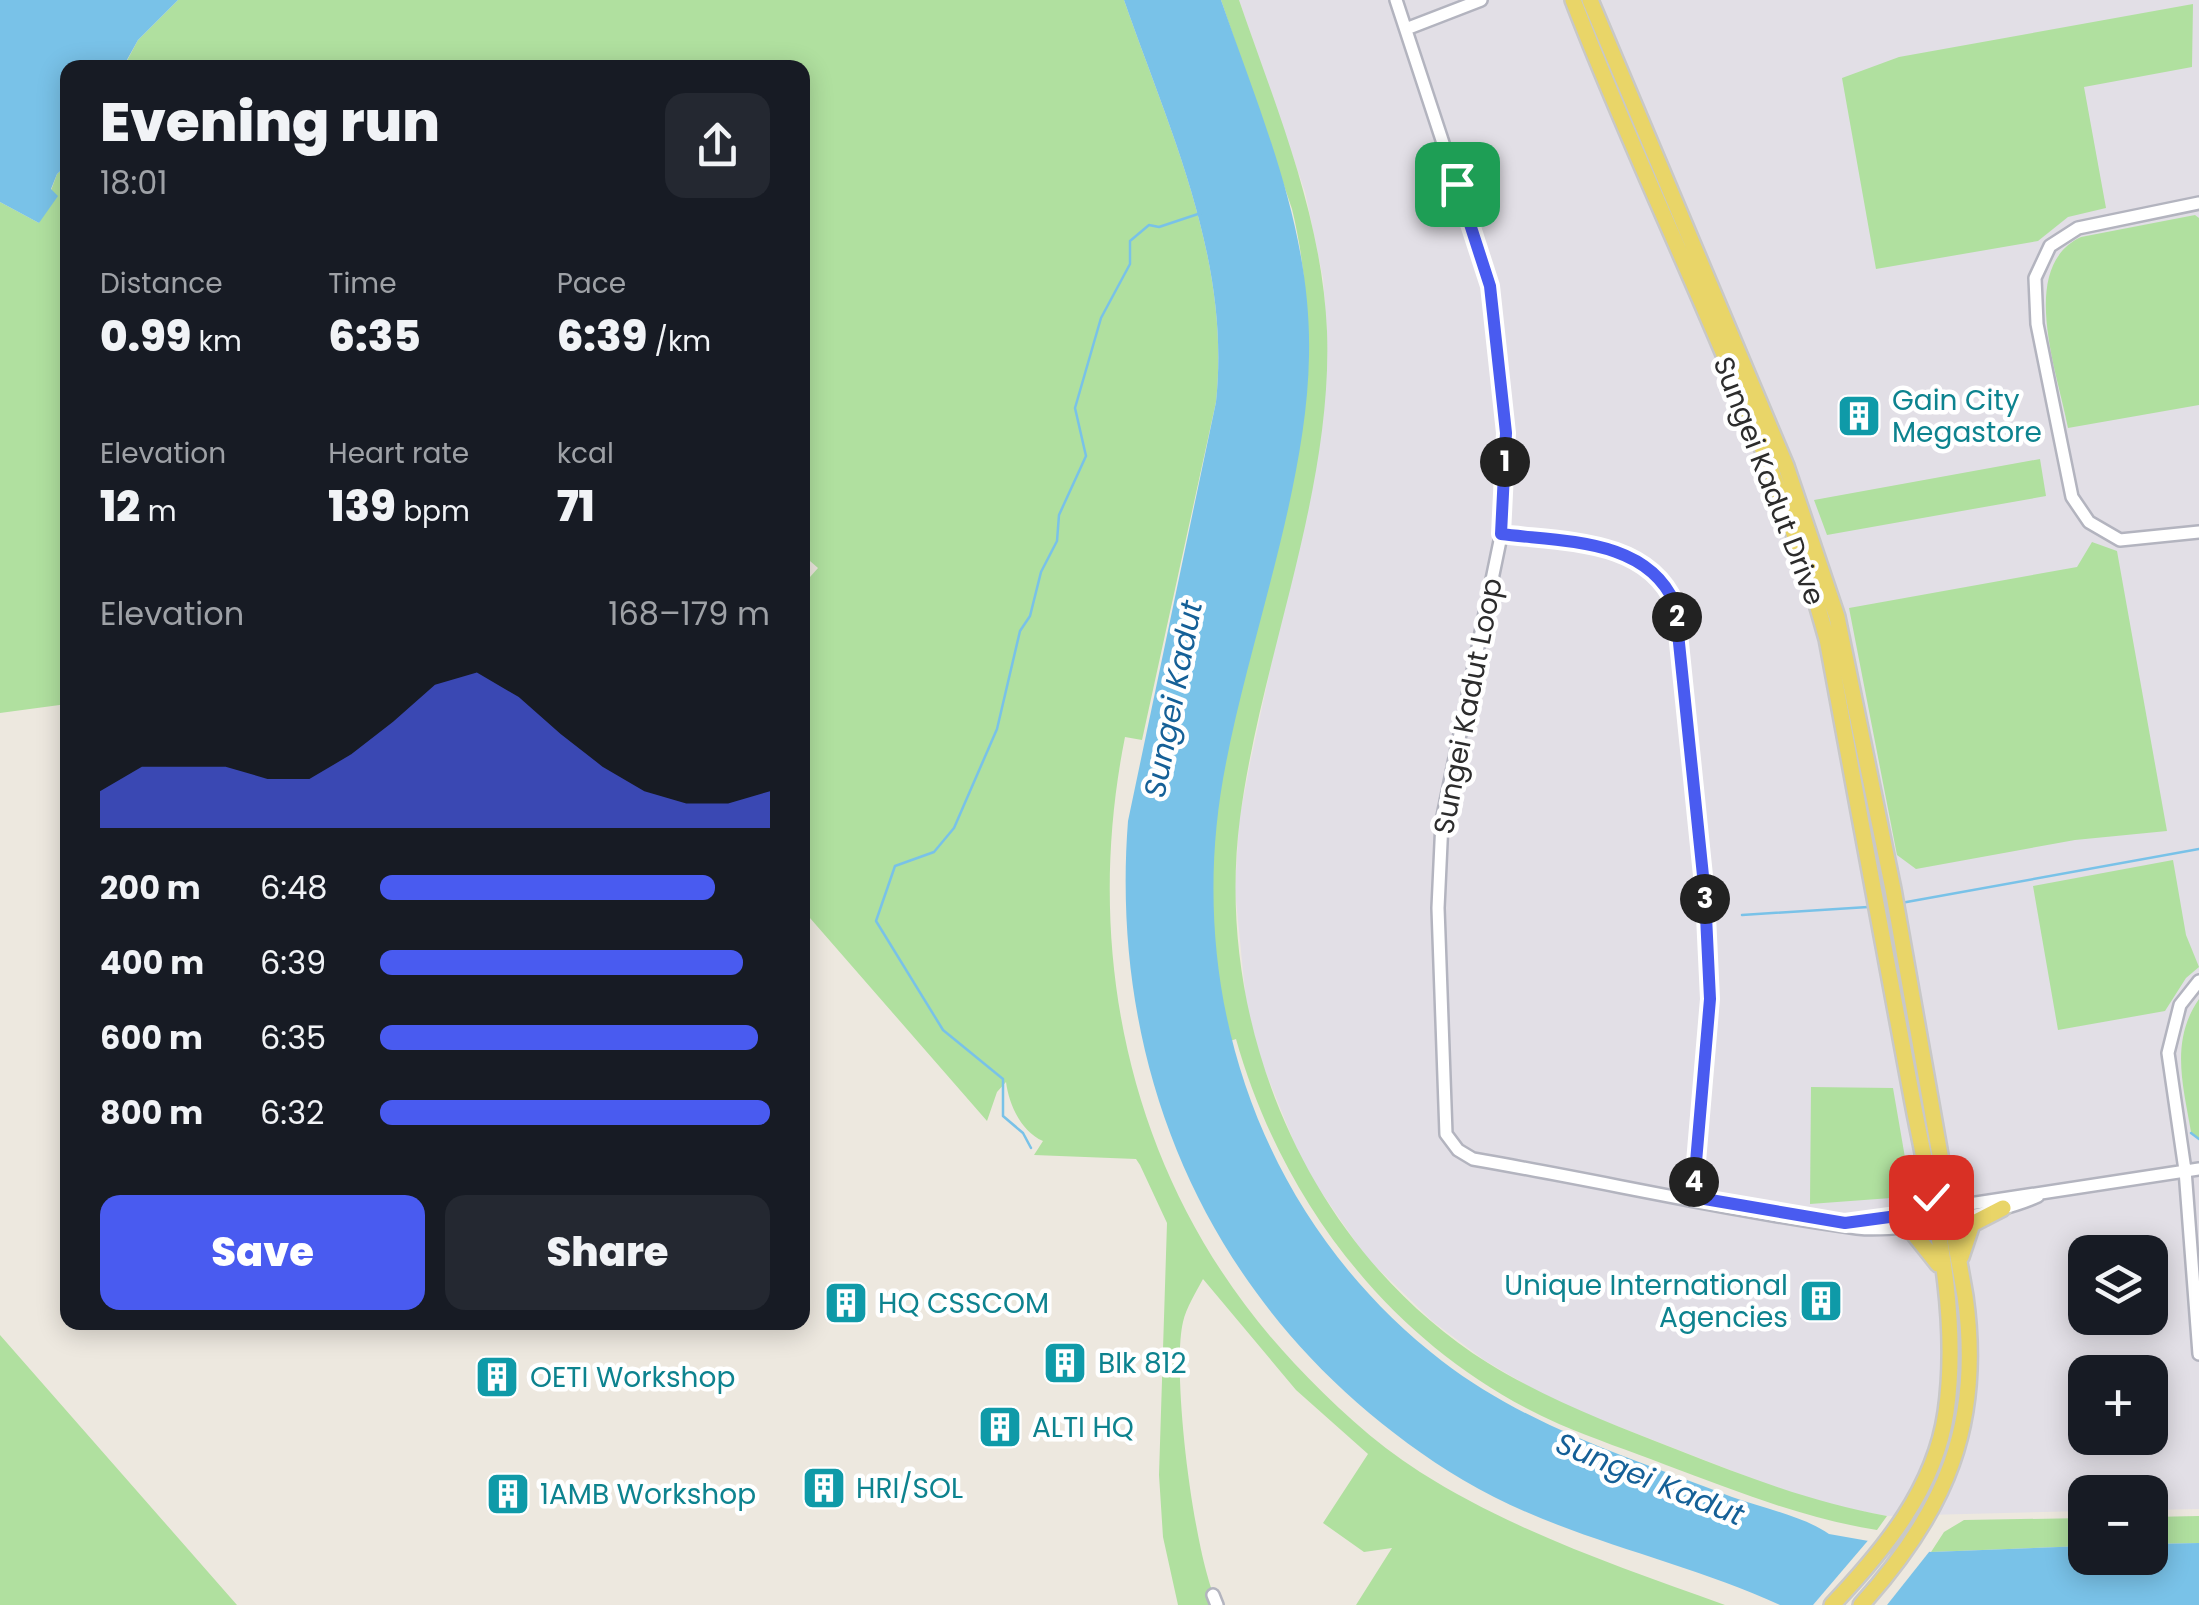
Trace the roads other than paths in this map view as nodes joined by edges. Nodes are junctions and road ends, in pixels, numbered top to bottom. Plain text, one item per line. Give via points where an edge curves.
1 (1396, 0) edge
2 (1481, 0) edge
3 (1573, 0) edge
4 (1590, 0) edge
5 (1406, 29) junction
6 (2198, 203) edge
7 (2199, 532) edge
8 (1501, 534) junction
9 (2199, 981) edge
10 (1928, 1082) junction
11 (1914, 1104) junction
12 (2192, 1169) edge
13 (2038, 1196) junction
14 (1693, 1197) junction
15 (2003, 1208) junction
16 (1941, 1215) junction
17 (1845, 1223) junction
18 (1898, 1225) junction
19 (1960, 1266) junction
20 (1942, 1272) junction
21 (2199, 1354) edge
22 (1832, 1605) edge
23 (1861, 1605) edge

1 - 5 street, Sungei Kadut Loop
2 - 5 street
3 - 11 main road, Sungei Kadut Drive via 1809,574 1827,639
4 - 10 main road, Sungei Kadut Drive via 1820,560 1843,637
5 - 8 street, Sungei Kadut Loop via 1490,286 1506,433
6 - 7 street via 2078,228 2050,246 2036,278 2038,324 2072,497 2089,522 2120,540
8 - 14 street via 1638,558 1667,585 1675,604 1710,999
8 - 14 street, Sungei Kadut Loop via 1442,821 1438,908 1446,1134 1473,1158
9 - 12 street via 2180,1005 2168,1054
10 - 11 main road via 1926,1095
10 - 16 main road, Sungei Kadut Drive
11 - 16 main road, Sungei Kadut Drive
12 - 13 street
12 - 21 street
13 - 15 street
13 - 16 street via 2017,1194
14 - 17 street, Sungei Kadut Loop
15 - 16 street
15 - 19 main road via 1972,1224
16 - 17 street, Sungei Kadut Loop
16 - 18 street, Sungei Kadut Loop
16 - 19 main road
16 - 20 main road
17 - 18 street, Sungei Kadut Loop
18 - 20 main road via 1924,1243
19 - 23 main road via 1972,1358 1966,1416 1948,1478 1921,1532
20 - 22 main road via 1946,1414 1926,1477 1896,1528

